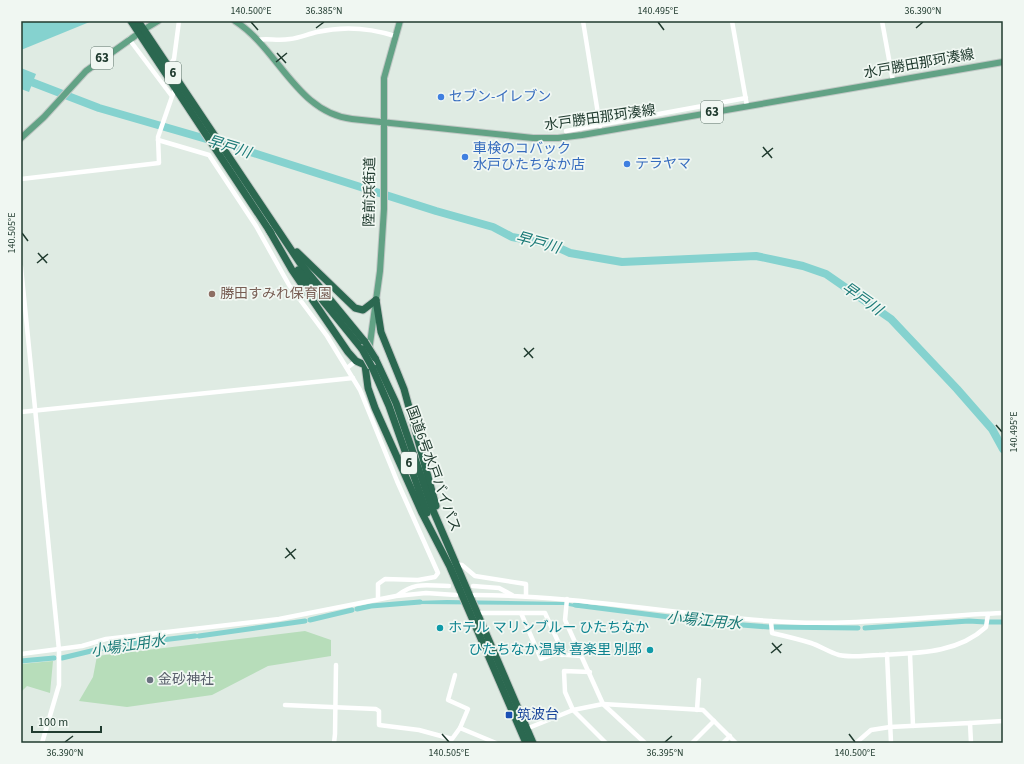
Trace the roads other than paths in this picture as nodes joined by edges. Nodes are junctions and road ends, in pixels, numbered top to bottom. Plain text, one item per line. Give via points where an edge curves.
1 (158, 21) edge
2 (179, 21) edge
3 (235, 21) edge
4 (400, 21) edge
5 (583, 21) edge
6 (732, 21) edge
7 (882, 21) edge
8 (134, 22) edge
9 (148, 27) dead end
10 (395, 36) junction
11 (132, 38) joint
12 (256, 40) junction
13 (1003, 62) edge
14 (169, 67) junction
15 (893, 81) junction
16 (175, 88) junction
17 (171, 95) junction
18 (746, 98) junction
19 (747, 106) junction
20 (384, 122) junction
21 (600, 124) junction
22 (566, 131) dead end
23 (602, 131) junction
24 (21, 138) edge
25 (158, 139) junction
26 (21, 179) edge
27 (269, 230) junction
28 (278, 231) junction
29 (21, 267) edge
30 (376, 300) junction
31 (356, 361) junction
32 (369, 366) junction
33 (347, 368) junction
34 (353, 378) junction
35 (368, 388) junction
36 (360, 390) junction
37 (36, 410) junction
38 (21, 412) edge
39 (448, 549) junction
40 (446, 559) junction
41 (455, 564) junction
42 (449, 586) dead end
43 (473, 586) dead end
44 (398, 595) junction
45 (456, 595) dead end
46 (474, 595) dead end
47 (513, 596) junction
48 (526, 596) junction
49 (378, 598) junction
50 (567, 599) junction
51 (476, 613) junction
52 (520, 613) junction
53 (1003, 613) edge
54 (988, 614) junction
55 (771, 621) junction
56 (59, 650) junction
57 (21, 654) edge
58 (887, 654) junction
59 (910, 654) junction
60 (562, 655) junction
61 (582, 656) junction
62 (336, 665) dead end
63 (590, 672) junction
64 (455, 675) dead end
65 (700, 680) dead end
66 (603, 704) junction
67 (285, 705) dead end
68 (336, 706) junction
69 (573, 710) junction
70 (697, 710) junction
71 (713, 719) junction
72 (1003, 721) edge
73 (970, 723) junction
74 (913, 726) junction
75 (890, 727) junction
76 (460, 728) junction
77 (524, 730) junction
78 (730, 736) junction
79 (42, 743) edge
80 (334, 743) edge
81 (496, 743) edge
82 (526, 743) edge
83 (533, 743) edge
84 (606, 743) edge
85 (645, 743) edge
86 (692, 743) edge
87 (723, 743) edge
88 (736, 743) edge
89 (856, 743) edge
90 (891, 743) edge
91 (971, 743) edge

1 - 9 main road
2 - 14 street via 174,59
3 - 12 main road, 水戸勝田那珂湊線 / 63
4 - 10 main road, 陸前浜街道
5 - 21 street
6 - 18 street
7 - 15 street
8 - 14 highway, 国道6号水戸バイパス / 6
8 - 16 highway, 国道6号水戸バイパス / 6
10 - 12 street via 352,28 318,32 290,39
10 - 20 main road, 陸前浜街道 via 384,78
11 - 17 street
11 - 24 main road, 63 via 94,64
12 - 20 main road, 水戸勝田那珂湊線 / 63 via 320,108 346,119
13 - 15 main road, 水戸勝田那珂湊線 / 63
14 - 28 highway, 国道6号水戸バイパス / 6
15 - 19 main road, 水戸勝田那珂湊線 / 63
16 - 17 street
16 - 27 highway, 国道6号水戸バイパス / 6
17 - 25 street
18 - 19 street
18 - 21 street
19 - 23 main road, 水戸勝田那珂湊線 / 63
20 - 23 main road, 水戸勝田那珂湊線 / 63 via 533,138 558,138
20 - 30 main road, 陸前浜街道 via 384,207
21 - 22 street
21 - 23 street
25 - 26 street via 159,163
25 - 33 street via 209,155 256,226 289,285
27 - 31 highway via 292,270
27 - 32 highway, 国道6号水戸バイパス / 6, bridge via 296,269 362,350
28 - 30 highway via 355,308 364,310
28 - 39 highway, 国道6号水戸バイパス / 6, bridge via 375,358 392,392
29 - 37 street
30 - 32 main road, 陸前浜街道
30 - 39 highway via 381,332 404,389
31 - 32 highway
31 - 33 street
32 - 35 highway
32 - 40 highway, 国道6号水戸バイパス / 6 via 388,401 419,493
33 - 34 street
34 - 36 street
34 - 37 street
35 - 36 street
35 - 40 highway via 422,513
36 - 49 street via 438,573 435,577 418,580 385,578 378,584
37 - 38 street
37 - 56 street
39 - 41 highway, 6
40 - 77 highway, 6
41 - 48 street via 462,565 475,576 526,584
41 - 51 highway, 6
42 - 44 street via 411,586
43 - 47 street via 499,588
44 - 45 street
44 - 49 street
46 - 47 street
47 - 48 street
48 - 50 street
49 - 56 street via 286,618 106,639
50 - 55 street via 640,609
50 - 61 street via 565,620
51 - 52 street
51 - 77 highway, 6
52 - 60 street via 545,613
52 - 60 street via 541,659 554,654
53 - 54 street
54 - 55 street via 822,624
54 - 59 street via 986,627 961,643
55 - 58 street via 772,633 812,643 839,655
56 - 57 street
56 - 79 street via 58,685
58 - 59 street
58 - 75 street
59 - 74 street
60 - 61 street
61 - 63 street
62 - 68 street
63 - 66 street
63 - 69 street via 564,671 565,692
64 - 76 street via 448,700 468,709
65 - 70 street
66 - 69 street
66 - 70 street
66 - 85 street
67 - 68 street
68 - 76 street via 376,709 379,711 379,725 418,730 452,739
68 - 80 street
69 - 77 street
69 - 84 street
70 - 71 street via 703,710
71 - 78 street
71 - 86 street
72 - 73 street
73 - 74 street
73 - 91 street
74 - 75 street
75 - 89 street via 871,730
75 - 90 street
76 - 81 street
77 - 82 highway, 6
77 - 83 highway, 6
78 - 87 street
78 - 88 street

